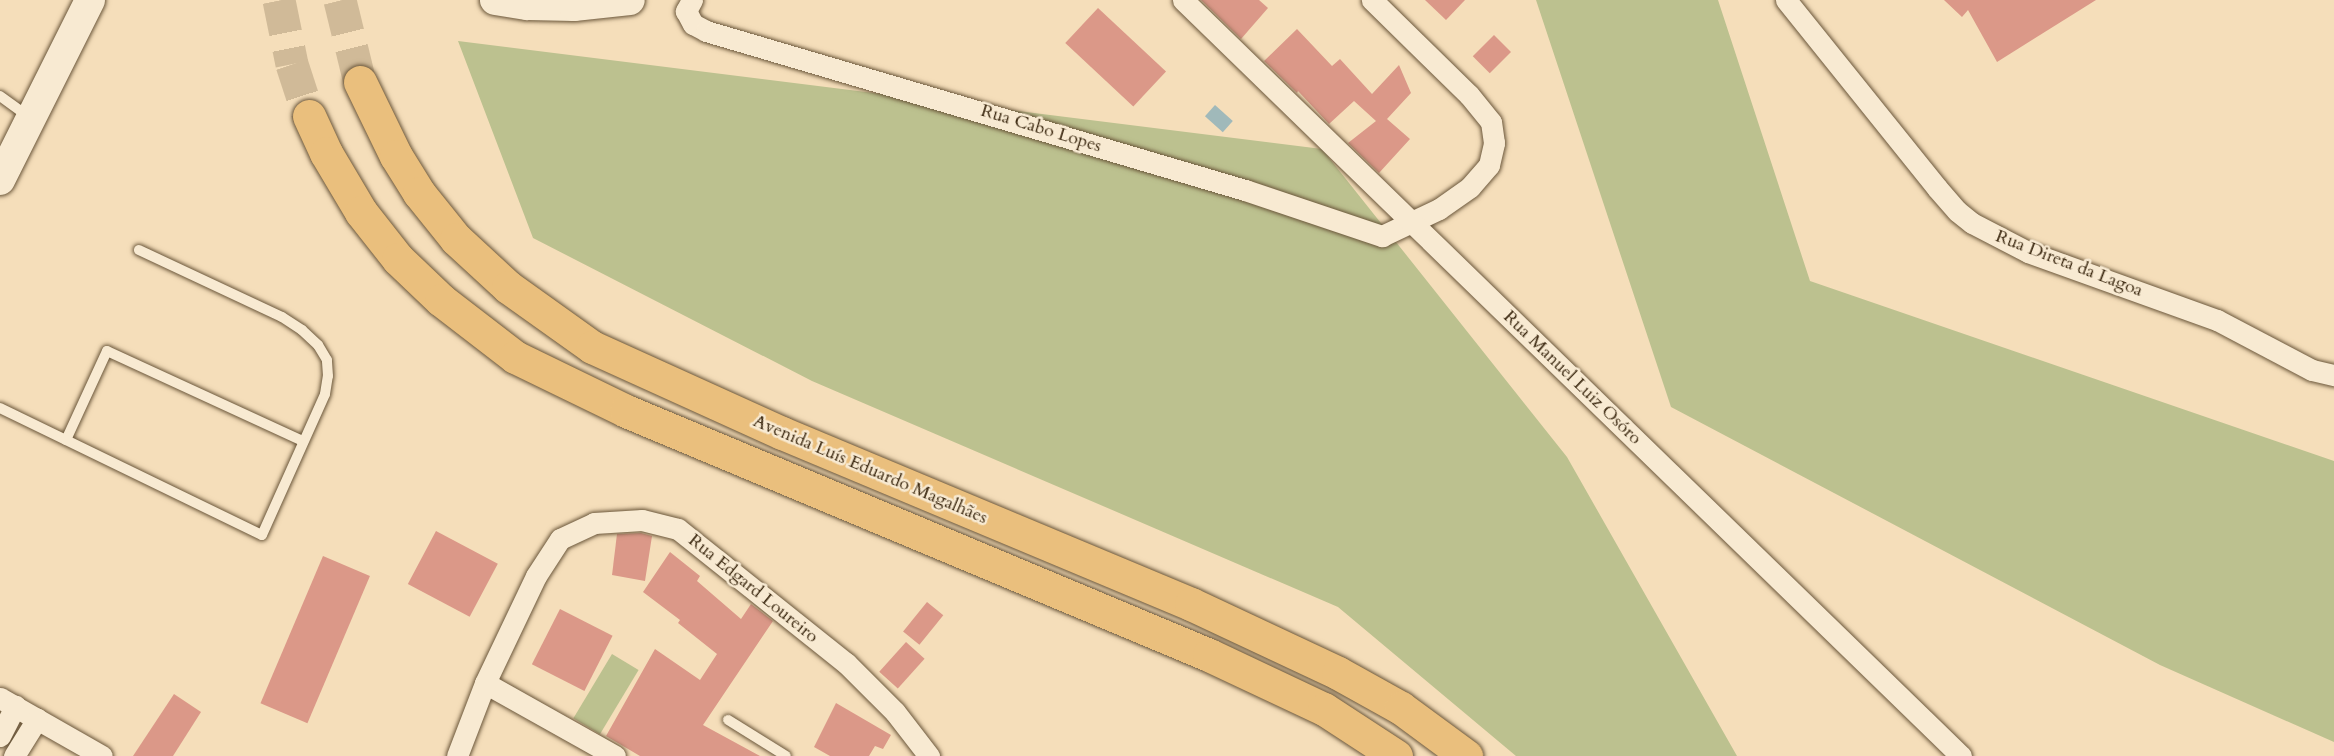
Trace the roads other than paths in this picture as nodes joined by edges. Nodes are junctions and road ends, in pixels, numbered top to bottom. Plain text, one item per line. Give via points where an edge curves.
1 (90, 0) edge
2 (495, 0) edge
3 (630, 0) edge
4 (692, 0) edge
5 (1183, 0) edge
6 (1372, 0) edge
7 (1786, 0) edge
8 (360, 82) tunnel mouth
9 (0, 96) edge
10 (309, 116) tunnel mouth
11 (30, 118) junction
12 (0, 180) edge
13 (1413, 223) junction
14 (139, 250) dead end
15 (2334, 375) edge
16 (0, 408) edge
17 (66, 440) junction
18 (303, 441) junction
19 (485, 683) junction
20 (8, 702) edge
21 (37, 719) junction
22 (728, 720) dead end
23 (0, 736) edge
24 (77, 749) edge
25 (14, 756) edge
26 (102, 756) edge
27 (457, 756) edge
28 (615, 756) edge
29 (786, 756) edge
30 (929, 756) edge
31 (1396, 756) edge
32 (1466, 756) edge
33 (1961, 756) edge

1 - 11 main road
2 - 3 main road via 574,6
4 - 13 street, Rua Cabo Lopes via 686,11 693,24 715,34 1245,190 1382,236
5 - 13 street, Rua Manuel Luiz Osóro
6 - 13 street via 1469,94 1491,122 1494,143 1489,165 1470,187
7 - 15 street, Rua Direta da Lagoa via 1937,188 1972,223 2028,252 2217,320 2312,370
8 - 32 main road, Avenida Luís Eduardo Magalhães via 419,194 456,239 508,287 592,347 782,433 1191,604 1338,673 1392,703
9 - 11 lane
10 - 31 main road via 326,153 362,212 398,259 441,300 515,357 637,416 1209,655 1324,710
11 - 12 main road
13 - 33 street, Rua Manuel Luiz Osóro
14 - 18 lane via 282,317 318,345 327,360 328,376 325,394
16 - 17 lane
17 - 18 lane via 107,351
17 - 18 lane via 262,535
19 - 27 street, Rua Edgard Loureiro
19 - 28 street
19 - 30 street, Rua Edgard Loureiro via 536,576 560,539 594,523 642,520 678,530 846,663 895,712
20 - 21 street
20 - 23 street
21 - 24 street
21 - 25 street
22 - 29 lane
24 - 26 street

